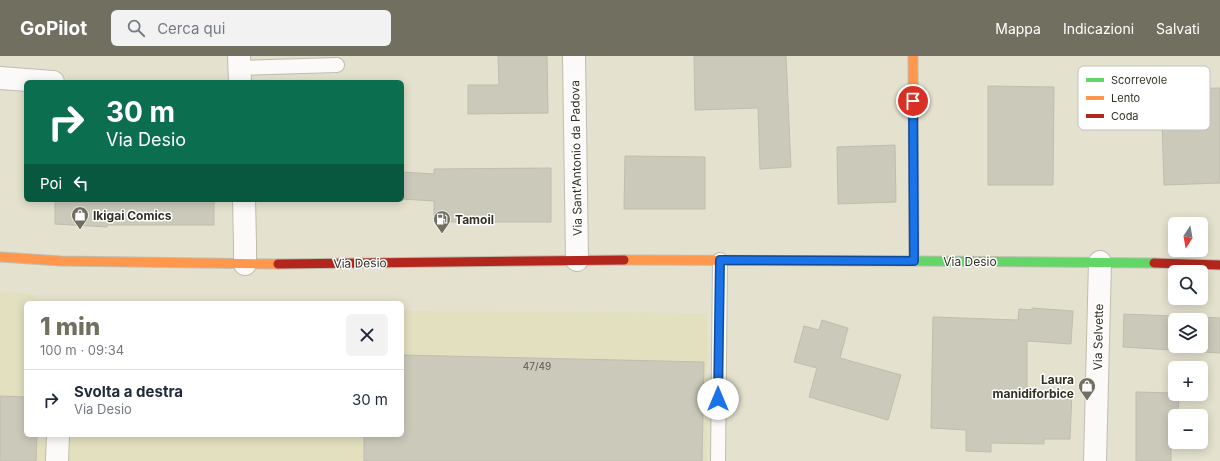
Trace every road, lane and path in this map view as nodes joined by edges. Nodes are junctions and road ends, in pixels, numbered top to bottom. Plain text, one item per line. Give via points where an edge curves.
1 (574, 56) edge
2 (913, 56) edge
3 (337, 65) dead end
4 (239, 69) edge
5 (0, 78) edge
6 (26, 80) edge
7 (244, 202) edge
8 (0, 257) edge
9 (577, 260) junction
10 (720, 260) junction
11 (914, 261) junction
12 (1100, 262) junction
13 (245, 264) junction
14 (1220, 265) edge
15 (58, 437) edge
16 (57, 461) edge
17 (718, 461) edge
18 (1095, 461) edge

1 - 9 street, Via Sant'Antonio da Padova
2 - 11 street
3 - 4 lane
5 - 6 street
7 - 13 street
8 - 13 street, Via Desio via 61,261
9 - 10 street, Via Desio
9 - 13 street, Via Desio
10 - 11 street, Via Desio
10 - 17 lane
11 - 12 street, Via Desio
12 - 14 street, Via Desio
12 - 18 street, Via Selvette
15 - 16 street

